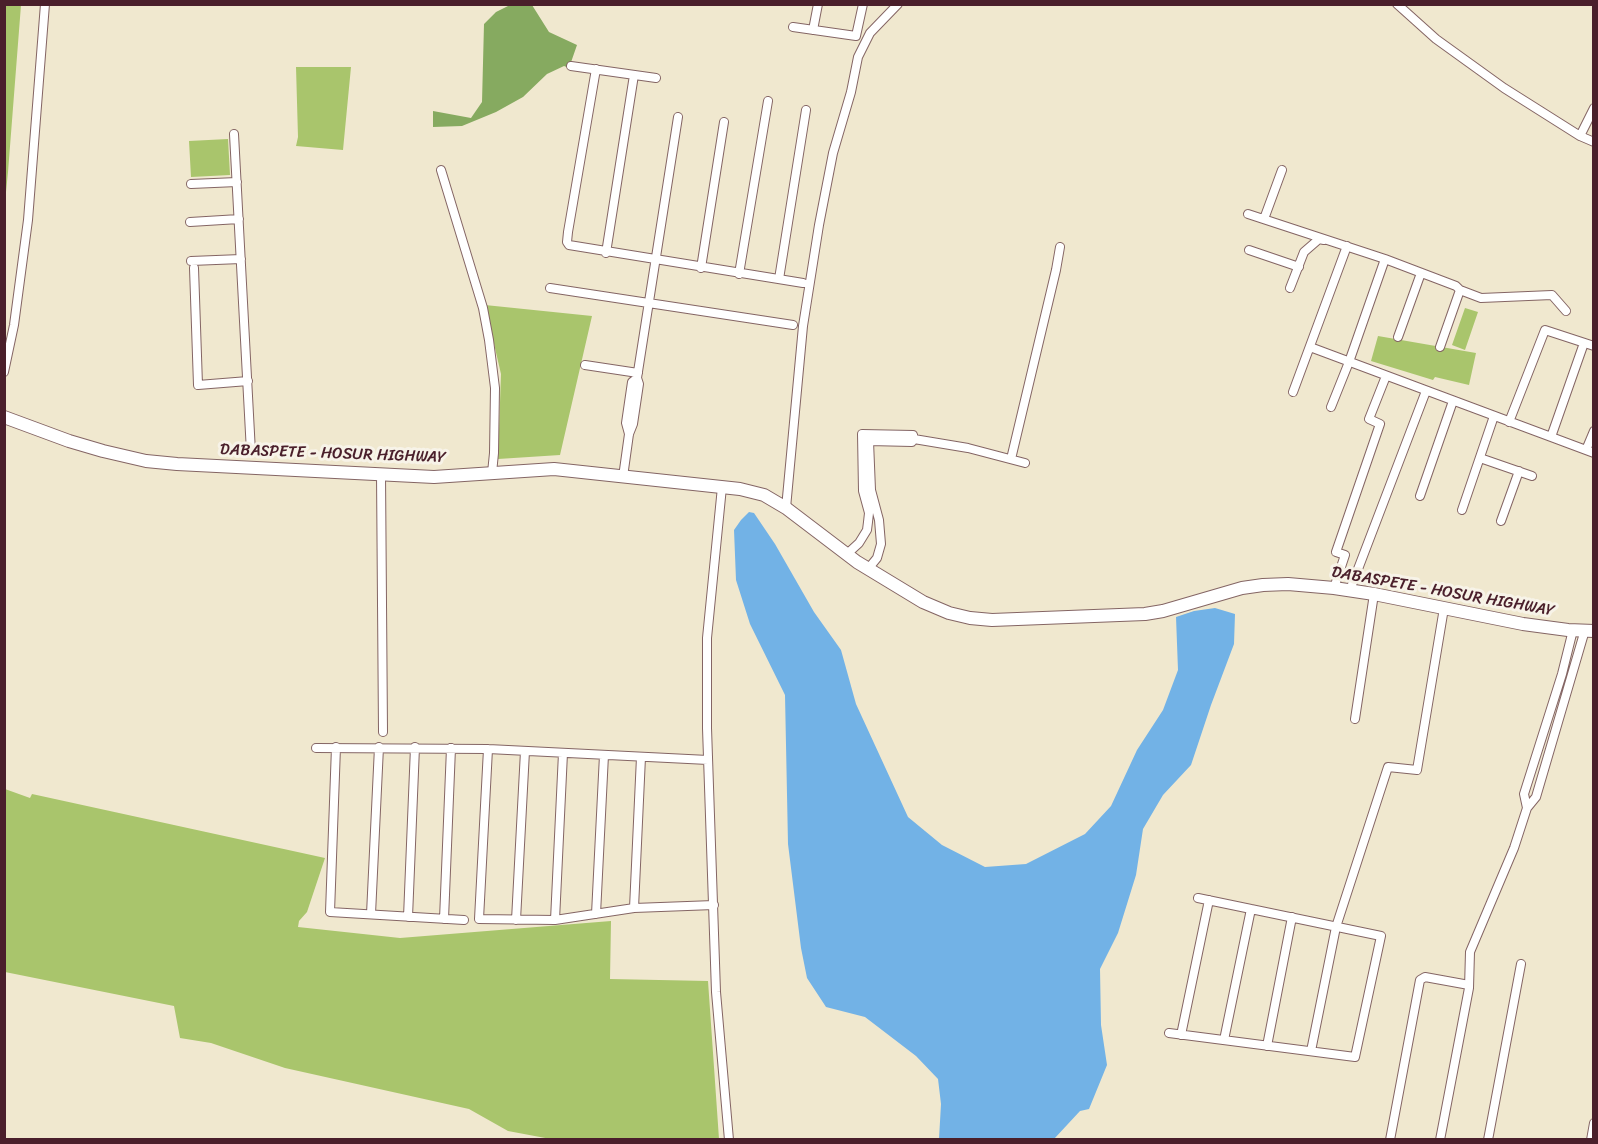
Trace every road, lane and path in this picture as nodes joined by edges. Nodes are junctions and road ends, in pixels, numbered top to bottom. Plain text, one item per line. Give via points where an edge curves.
1 (45, 4) edge
2 (818, 4) edge
3 (863, 4) edge
4 (898, 4) edge
5 (1397, 4) edge
6 (793, 27) dead end
7 (813, 30) junction
8 (571, 66) dead end
9 (596, 69) junction
10 (634, 75) junction
11 (656, 78) dead end
12 (768, 100) dead end
13 (1593, 108) edge
14 (806, 110) dead end
15 (678, 117) dead end
16 (724, 122) dead end
17 (234, 134) dead end
18 (1580, 136) junction
19 (1593, 142) edge
20 (441, 170) dead end
21 (1282, 170) dead end
22 (237, 182) junction
23 (191, 184) dead end
24 (1248, 214) dead end
25 (239, 219) junction
26 (1264, 219) junction
27 (190, 222) dead end
28 (1330, 241) junction
29 (1347, 246) junction
30 (1060, 247) dead end
31 (1249, 250) dead end
32 (606, 253) junction
33 (241, 259) junction
34 (1386, 259) junction
35 (656, 260) junction
36 (1299, 267) junction
37 (701, 268) junction
38 (1421, 273) junction
39 (739, 274) junction
40 (779, 279) junction
41 (803, 284) dead end
42 (550, 288) dead end
43 (1290, 288) dead end
44 (1460, 290) junction
45 (649, 302) junction
46 (1566, 311) dead end
47 (793, 325) dead end
48 (1398, 337) dead end
49 (1589, 344) edge
50 (1310, 347) junction
51 (1440, 347) dead end
52 (1349, 362) junction
53 (585, 365) dead end
54 (4, 372) edge
55 (637, 375) junction
56 (1386, 376) junction
57 (248, 381) junction
58 (1426, 391) junction
59 (1293, 392) dead end
60 (1453, 401) junction
61 (1331, 407) dead end
62 (1494, 416) junction
63 (4, 417) edge
64 (1509, 422) junction
65 (1593, 431) edge
66 (1551, 437) junction
67 (914, 439) junction
68 (251, 452) dead end
69 (1590, 452) edge
70 (1480, 458) junction
71 (1011, 459) junction
72 (1025, 463) dead end
73 (1519, 471) junction
74 (492, 473) junction
75 (381, 474) junction
76 (1532, 476) dead end
77 (622, 477) junction
78 (722, 487) junction
79 (1420, 496) dead end
80 (786, 508) junction
81 (1462, 510) dead end
82 (1502, 522) dead end
83 (847, 554) junction
84 (868, 569) junction
85 (1334, 588) junction
86 (1350, 590) junction
87 (1374, 594) junction
88 (1444, 608) junction
89 (1584, 630) edge
90 (1355, 719) dead end
91 (383, 732) dead end
92 (336, 747) junction
93 (379, 747) junction
94 (415, 747) junction
95 (316, 748) dead end
96 (451, 748) junction
97 (488, 749) junction
98 (525, 751) junction
99 (564, 753) junction
100 (604, 755) junction
101 (641, 757) junction
102 (708, 760) junction
103 (1198, 898) dead end
104 (1209, 900) junction
105 (714, 905) junction
106 (634, 908) junction
107 (1251, 909) junction
108 (371, 914) junction
109 (596, 914) junction
110 (408, 916) junction
111 (1292, 918) junction
112 (444, 919) junction
113 (464, 920) dead end
114 (516, 920) junction
115 (555, 920) junction
116 (1336, 927) junction
117 (1521, 964) dead end
118 (1469, 985) junction
119 (1169, 1033) dead end
120 (1181, 1035) junction
121 (1224, 1040) junction
122 (1267, 1046) junction
123 (1311, 1051) junction
124 (1593, 1123) edge
125 (729, 1140) edge
126 (1390, 1140) edge
127 (1440, 1140) edge
128 (1488, 1140) edge
129 (1591, 1140) edge

1 - 54 street via 27,220
2 - 7 street
3 - 7 street via 856,36
4 - 80 street via 870,33 858,57 833,153 803,326
5 - 18 street via 1469,64
6 - 7 street
8 - 9 street
9 - 10 street
9 - 32 street via 567,242
10 - 11 street
10 - 32 street
12 - 39 street
13 - 18 street
14 - 40 street
15 - 35 street
16 - 37 street
17 - 22 street
18 - 19 street
20 - 74 street via 489,340 495,388
21 - 26 street
22 - 23 street
22 - 25 street
24 - 26 street
25 - 27 street
25 - 33 street
26 - 28 street
28 - 29 street
28 - 36 street via 1319,239 1304,252
29 - 34 street
29 - 50 street
30 - 71 street
31 - 36 street
32 - 35 street
33 - 57 street
33 - 57 street via 192,264 198,385
34 - 38 street
34 - 52 street
35 - 37 street
35 - 45 street
36 - 43 street
37 - 39 street
38 - 44 street
38 - 48 street
39 - 40 street
40 - 41 street
42 - 45 street
44 - 46 street via 1482,298 1552,295
44 - 51 street
45 - 47 street
45 - 55 street
49 - 64 street via 1545,330
49 - 66 street
50 - 52 street
50 - 59 street
52 - 56 street
52 - 61 street
53 - 55 street
55 - 77 street via 639,384
56 - 58 street
56 - 85 street via 1370,419 1380,424 1336,552 1345,555
57 - 68 street
58 - 60 street
58 - 86 street
60 - 62 street
60 - 79 street
62 - 64 street
62 - 70 street
63 - 75 highway, DABASPETE - HOSUR HIGHWAY via 69,441 146,461
64 - 66 street
65 - 69 street
66 - 69 street
67 - 71 street
67 - 83 street via 913,435 862,434 867,530
67 - 84 street via 869,441 881,544
70 - 73 street
70 - 81 street
71 - 72 street
73 - 76 street
73 - 82 street
74 - 75 highway, DABASPETE - HOSUR HIGHWAY via 434,477
74 - 77 highway, DABASPETE - HOSUR HIGHWAY via 554,469
75 - 91 street
77 - 78 highway, DABASPETE - HOSUR HIGHWAY
78 - 80 highway, DABASPETE - HOSUR HIGHWAY via 764,495
78 - 102 street via 707,638
80 - 83 highway, DABASPETE - HOSUR HIGHWAY
83 - 84 highway, DABASPETE - HOSUR HIGHWAY
84 - 85 highway, DABASPETE - HOSUR HIGHWAY via 923,602 970,618 992,620 1145,614 1263,585
85 - 86 highway, DABASPETE - HOSUR HIGHWAY
86 - 87 highway, DABASPETE - HOSUR HIGHWAY
87 - 88 highway, DABASPETE - HOSUR HIGHWAY
87 - 90 street
88 - 89 highway, DABASPETE - HOSUR HIGHWAY via 1523,624
88 - 116 street via 1417,770 1388,767
89 - 118 street via 1562,674 1524,794 1527,808 1514,848 1471,949
92 - 93 street
92 - 95 street
92 - 108 street via 330,912
93 - 94 street
93 - 108 street
94 - 96 street
94 - 110 street
96 - 97 street
96 - 112 street
97 - 98 street
97 - 114 street via 479,919
98 - 99 street
98 - 114 street
99 - 100 street
99 - 115 street
100 - 101 street
100 - 109 street
101 - 102 street
101 - 106 street
102 - 105 street
103 - 104 street
104 - 107 street
104 - 120 street
105 - 106 street
105 - 125 street via 716,992
106 - 109 street
107 - 111 street
107 - 121 street
108 - 110 street
109 - 115 street
110 - 112 street
111 - 116 street
111 - 122 street
112 - 113 street
114 - 115 street
116 - 123 street
116 - 123 street via 1381,936 1355,1057
117 - 128 street
118 - 126 street via 1425,976 1420,980
118 - 127 street
119 - 120 street
120 - 121 street
121 - 122 street
122 - 123 street
124 - 129 street

